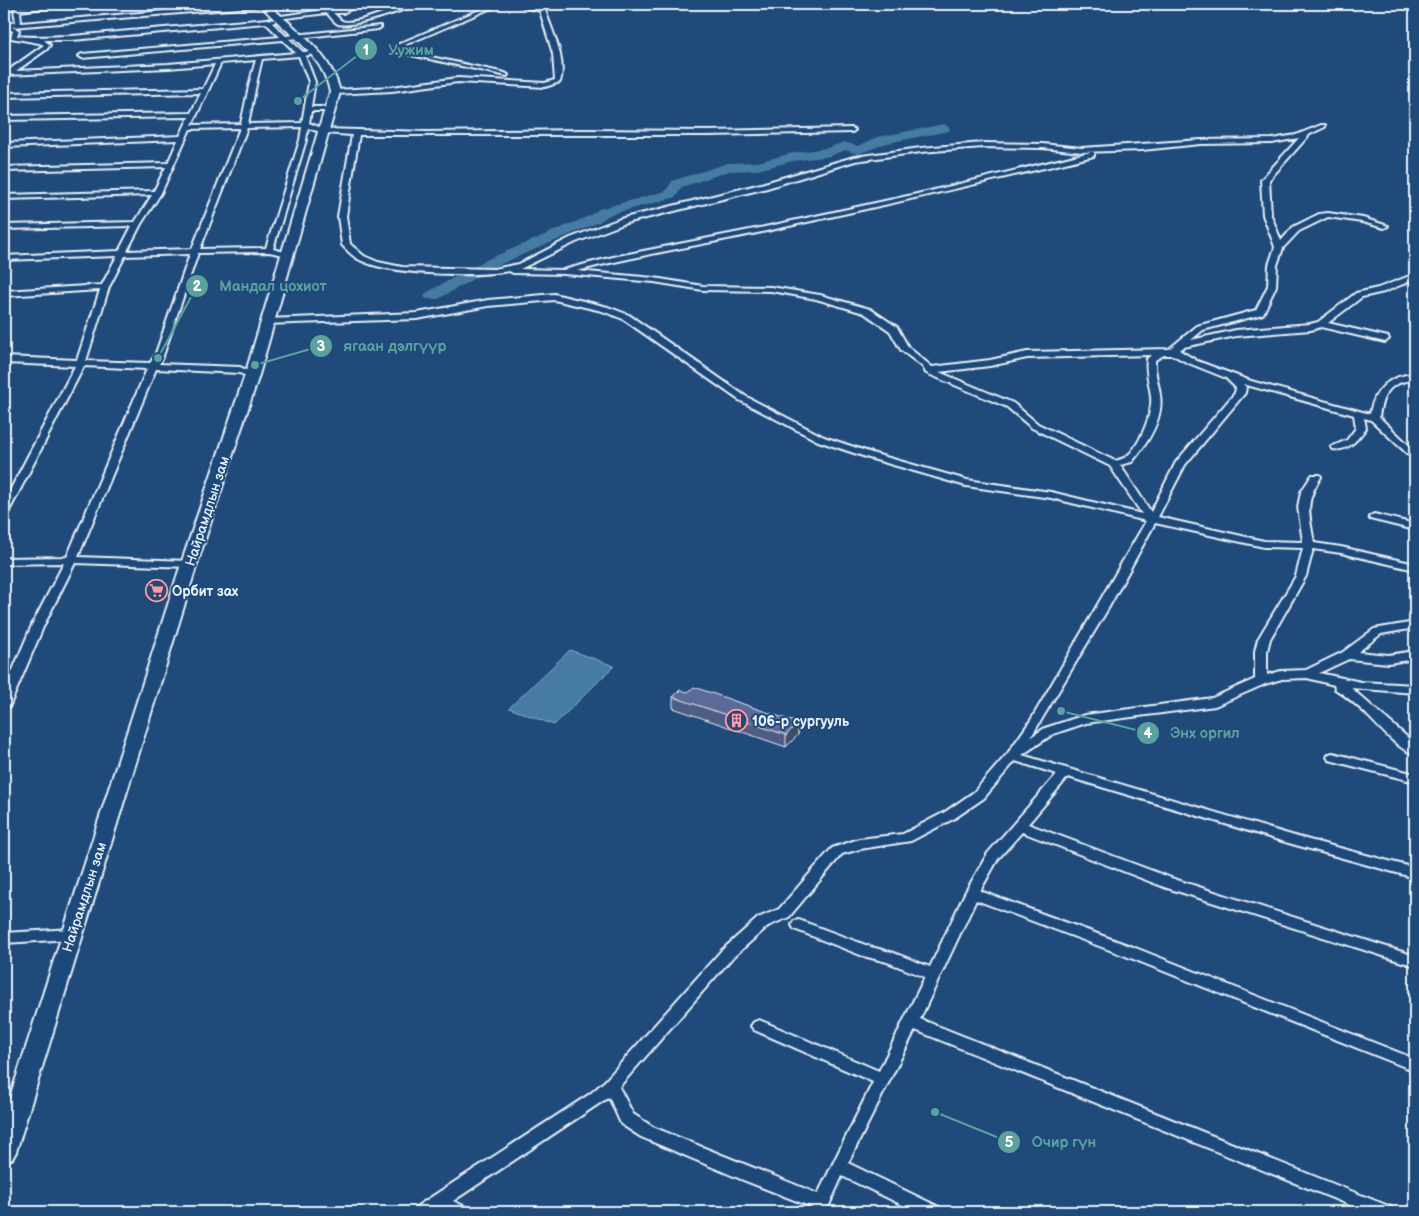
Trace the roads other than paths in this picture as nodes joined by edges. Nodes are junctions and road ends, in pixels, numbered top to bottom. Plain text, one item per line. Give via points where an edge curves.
1 (73, 4) edge
2 (264, 4) edge
3 (412, 4) edge
4 (498, 4) edge
5 (517, 4) edge
6 (350, 6) edge
7 (391, 6) dead end
8 (326, 8) edge
9 (400, 8) junction
10 (377, 16) junction
11 (275, 19) junction
12 (17, 24) junction
13 (4, 26) edge
14 (378, 26) dead end
15 (291, 36) junction
16 (38, 40) junction
17 (307, 53) junction
18 (82, 56) dead end
19 (260, 57) junction
20 (219, 62) junction
21 (505, 74) dead end
22 (6, 75) edge
23 (205, 91) junction
24 (335, 92) junction
25 (4, 94) edge
26 (308, 109) junction
27 (330, 109) junction
28 (194, 114) junction
29 (4, 118) edge
30 (305, 125) junction
31 (244, 126) junction
32 (1324, 126) dead end
33 (190, 127) junction
34 (852, 130) dead end
35 (323, 131) junction
36 (356, 133) junction
37 (1308, 133) junction
38 (184, 138) junction
39 (4, 145) edge
40 (1148, 147) junction
41 (170, 165) junction
42 (4, 169) edge
43 (157, 193) junction
44 (4, 196) edge
45 (136, 224) junction
46 (1384, 226) dead end
47 (4, 227) edge
48 (1279, 247) junction
49 (269, 250) junction
50 (195, 251) junction
51 (122, 254) junction
52 (288, 254) junction
53 (4, 258) edge
54 (494, 271) junction
55 (563, 272) junction
56 (1415, 276) edge
57 (1415, 283) edge
58 (105, 287) junction
59 (1380, 290) junction
60 (4, 293) edge
61 (267, 322) junction
62 (1322, 324) junction
63 (1385, 339) dead end
64 (1181, 345) junction
65 (1162, 352) junction
66 (1174, 352) junction
67 (4, 360) edge
68 (81, 362) junction
69 (153, 366) junction
70 (929, 370) junction
71 (252, 375) junction
72 (1230, 376) junction
73 (1415, 377) edge
74 (1358, 414) junction
75 (1374, 418) junction
76 (1336, 447) dead end
77 (1415, 456) edge
78 (1114, 464) junction
79 (1316, 478) dead end
80 (4, 511) edge
81 (1374, 517) dead end
82 (1151, 520) junction
83 (1415, 527) edge
84 (1309, 544) junction
85 (71, 560) junction
86 (4, 561) edge
87 (189, 564) junction
88 (1415, 567) edge
89 (1415, 625) edge
90 (1346, 655) junction
91 (1415, 655) edge
92 (1308, 674) junction
93 (1261, 681) junction
94 (1333, 683) junction
95 (1415, 689) edge
96 (4, 705) edge
97 (1415, 750) edge
98 (1012, 756) junction
99 (1333, 757) dead end
100 (1065, 773) junction
101 (1415, 778) edge
102 (1020, 826) junction
103 (1415, 873) edge
104 (972, 893) junction
105 (799, 925) dead end
106 (72, 934) junction
107 (4, 938) edge
108 (1415, 961) edge
109 (934, 974) junction
110 (911, 1022) junction
111 (759, 1026) dead end
112 (1415, 1065) edge
113 (882, 1079) junction
114 (611, 1086) junction
115 (4, 1152) edge
116 (838, 1166) junction
117 (440, 1202) junction
118 (820, 1208) edge
119 (422, 1212) edge
120 (460, 1212) edge
121 (933, 1212) edge
122 (1385, 1212) edge

1 - 12 street via 18,9
2 - 11 main road
2 - 12 street
3 - 9 street
4 - 21 street via 404,43 396,51
5 - 24 street via 542,10 560,73 558,81 545,85 458,80 392,89
6 - 8 street
6 - 10 street
7 - 9 street
8 - 10 street via 339,22 362,21
8 - 11 street
9 - 10 street
11 - 15 main road
11 - 16 street
12 - 13 street
13 - 16 street via 15,29 13,37
14 - 15 street
15 - 17 main road
15 - 18 street
16 - 22 street via 47,43 46,48
17 - 19 street
17 - 24 main road via 331,75
17 - 26 street via 312,82
19 - 20 street
19 - 31 street via 250,89
20 - 22 street
20 - 23 street
23 - 25 street
23 - 28 street
24 - 27 main road, Найрамдлын зам
26 - 27 street
26 - 30 street
27 - 35 main road, Найрамдлын зам
28 - 29 street
28 - 33 street
30 - 31 street
30 - 35 street
30 - 49 street via 304,140
31 - 33 street
31 - 50 street
32 - 37 street
33 - 38 street
34 - 36 street
35 - 36 street
35 - 52 main road, Найрамдлын зам
36 - 54 street via 342,216 346,245 361,258 386,267
37 - 40 street via 1275,142
37 - 48 street via 1265,180 1268,215
38 - 39 street
38 - 41 street
40 - 54 street via 1082,150 983,146 854,159 764,186 623,221 573,240 521,266
40 - 55 street via 1088,155 926,194
41 - 42 street
41 - 43 street
43 - 44 street
43 - 45 street
45 - 47 street
45 - 51 street
46 - 48 street via 1347,216 1322,216 1296,229
48 - 64 street via 1273,265 1272,286 1260,312 1200,328
49 - 50 street
49 - 52 street
50 - 51 street
50 - 69 street
51 - 53 street
51 - 58 street
52 - 61 main road, Найрамдлын зам
54 - 55 street
55 - 70 street via 703,288 771,289 851,306 867,311 894,329 904,348
56 - 59 street
57 - 59 street via 1398,289
58 - 60 street
58 - 68 street
59 - 62 street via 1359,295
61 - 71 main road, Найрамдлын зам
61 - 82 street via 417,316 515,300 565,299 626,317 742,398 821,439 966,483 1051,495
62 - 63 street
62 - 64 street via 1236,333
64 - 66 street via 1174,348
65 - 66 street
65 - 70 street via 1027,355
65 - 78 street via 1151,359 1149,370 1157,399 1148,433 1129,460
66 - 72 street
67 - 68 street
68 - 69 street
68 - 80 street
69 - 71 street via 240,370
69 - 85 street
70 - 78 street via 1010,405 1035,426
71 - 87 main road, Найрамдлын зам
72 - 74 street
72 - 82 street via 1241,387 1240,393 1180,464
73 - 75 street via 1392,382 1375,402
74 - 75 street
74 - 76 street via 1361,428 1350,442
75 - 77 street
78 - 82 street
79 - 84 street via 1306,492 1303,507
81 - 83 street
82 - 84 street via 1264,544
82 - 98 street via 1036,721
84 - 88 street
84 - 93 street via 1301,576 1264,639
85 - 86 street
85 - 87 street
85 - 96 street via 38,625
87 - 106 main road, Найрамдлын зам
89 - 90 street via 1378,631
90 - 91 street via 1388,658
90 - 92 street
92 - 93 street via 1282,675
92 - 94 street
93 - 98 street via 1215,702 1085,719 1049,731
94 - 95 street
94 - 97 street via 1355,696 1398,740
98 - 100 street
98 - 114 street via 979,795 950,815 906,838 859,844 837,851 784,913 763,922 726,955
99 - 101 street
100 - 102 street
100 - 103 street
102 - 104 street via 994,856
102 - 108 street via 1169,883
104 - 109 street
104 - 112 street
105 - 109 street
106 - 107 street
106 - 115 main road, Найрамдлын зам
109 - 110 street
110 - 113 street
110 - 122 street
111 - 113 street
113 - 116 street
114 - 117 street
114 - 118 street via 628,1118 647,1132
116 - 118 street
116 - 121 street
117 - 119 street
117 - 120 street

